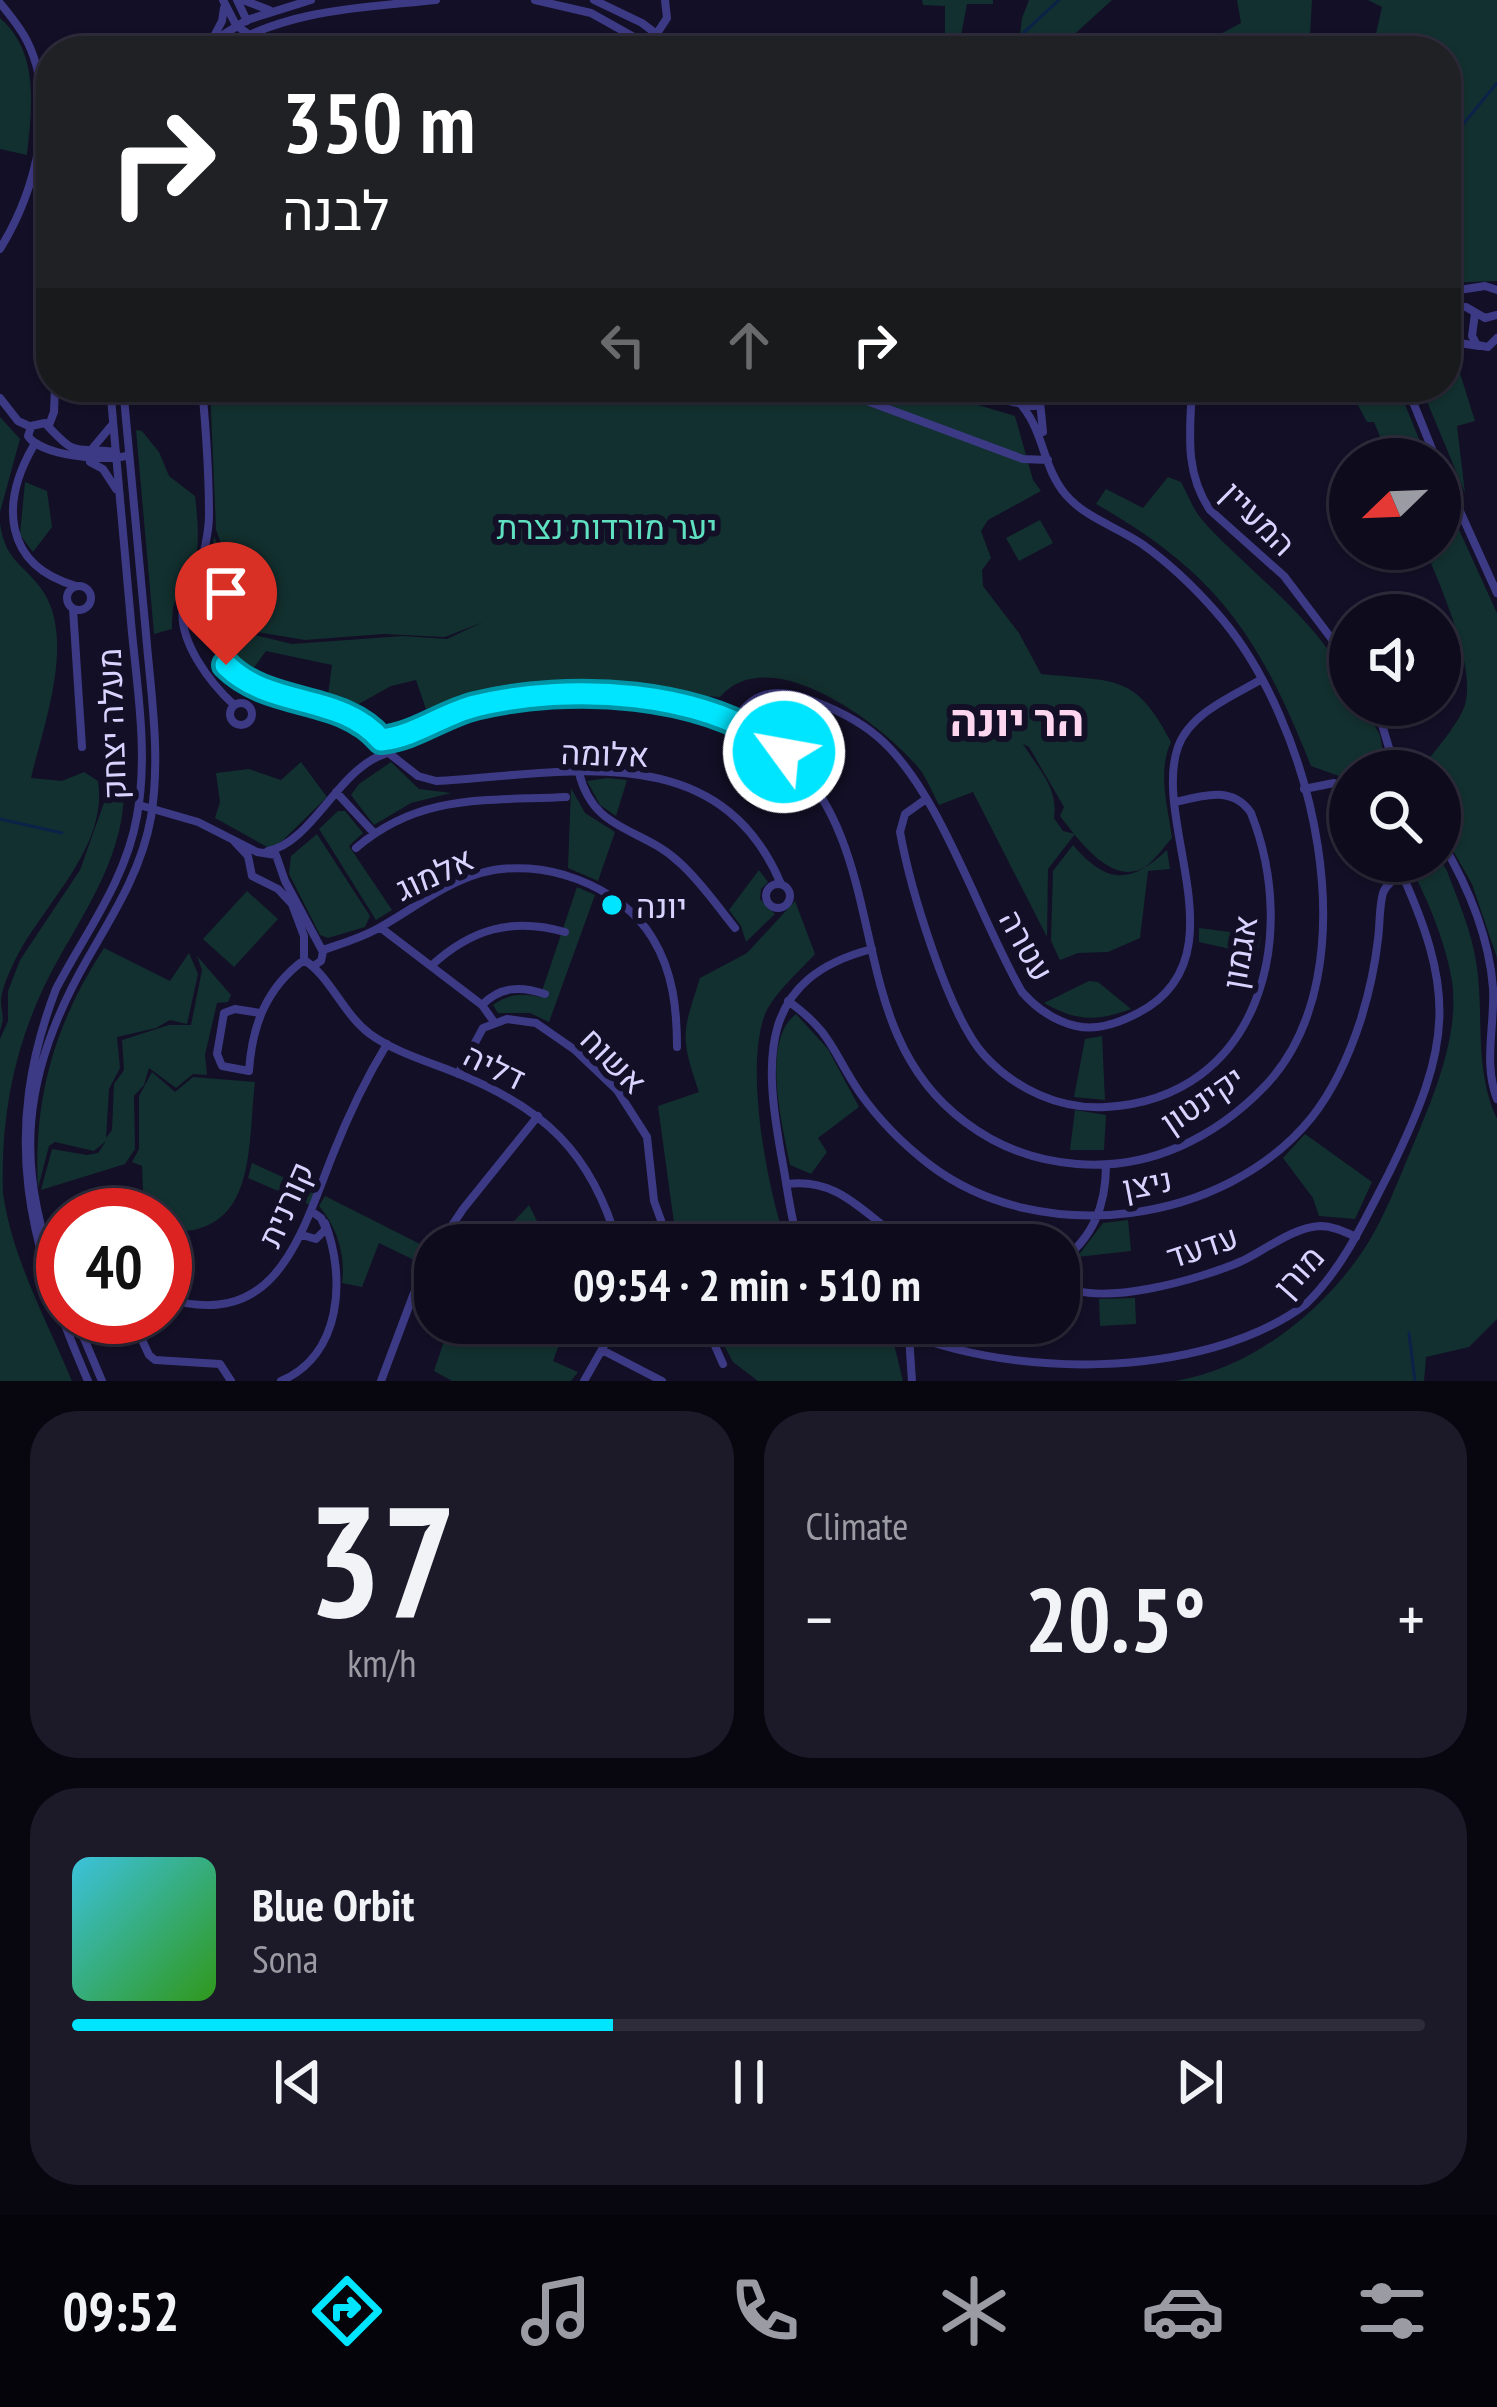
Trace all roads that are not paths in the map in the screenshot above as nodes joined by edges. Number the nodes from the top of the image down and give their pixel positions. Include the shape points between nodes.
1 (223, 0) edge
2 (240, 0) edge
3 (311, 0) edge
4 (436, 0) edge
5 (535, 0) edge
6 (594, 0) edge
7 (665, 0) edge
8 (0, 3) edge
9 (270, 10) junction
10 (247, 20) junction
11 (236, 26) junction
12 (248, 34) junction
13 (658, 34) junction
14 (215, 36) edge
15 (220, 36) edge
16 (245, 36) edge
17 (633, 36) edge
18 (661, 36) edge
19 (36, 80) edge
20 (36, 154) edge
21 (0, 249) edge
22 (1479, 288) junction
23 (1496, 289) edge
24 (1461, 290) edge
25 (1461, 309) edge
26 (1475, 311) junction
27 (1497, 315) edge
28 (1497, 326) edge
29 (1473, 330) junction
30 (1461, 337) edge
31 (1496, 341) edge
32 (1461, 343) edge
33 (1479, 346) junction
34 (0, 398) edge
35 (54, 402) edge
36 (111, 402) edge
37 (124, 402) edge
38 (203, 402) edge
39 (870, 402) edge
40 (1012, 402) edge
41 (1034, 402) edge
42 (1041, 402) edge
43 (1192, 402) edge
44 (1413, 402) edge
45 (1021, 404) junction
46 (113, 424) junction
47 (31, 427) junction
48 (51, 430) junction
49 (1428, 438) edge
50 (38, 446) junction
51 (85, 455) junction
52 (129, 455) junction
53 (116, 456) junction
54 (1048, 459) junction
55 (120, 498) junction
56 (1461, 514) edge
57 (53, 578) junction
58 (76, 586) junction
59 (1497, 593) edge
60 (66, 598) junction
61 (199, 599) junction
62 (73, 610) junction
63 (1329, 635) edge
64 (1262, 679) junction
65 (234, 705) dead end
66 (735, 721) junction
67 (82, 747) dead end
68 (385, 747) junction
69 (579, 773) junction
70 (1329, 784) edge
71 (1304, 789) junction
72 (335, 792) junction
73 (566, 797) dead end
74 (926, 800) junction
75 (1176, 802) junction
76 (139, 805) junction
77 (152, 808) junction
78 (374, 832) junction
79 (293, 838) junction
80 (235, 841) junction
81 (356, 848) dead end
82 (264, 851) junction
83 (249, 866) junction
84 (282, 866) junction
85 (1461, 877) edge
86 (1391, 882) edge
87 (1405, 882) edge
88 (265, 884) junction
89 (781, 884) dead end
90 (380, 927) junction
91 (736, 928) dead end
92 (565, 932) dead end
93 (305, 948) junction
94 (320, 948) junction
95 (872, 949) junction
96 (304, 960) junction
97 (315, 965) junction
98 (431, 966) junction
99 (545, 994) dead end
100 (788, 1001) junction
101 (482, 1005) junction
102 (260, 1013) junction
103 (494, 1022) junction
104 (387, 1044) junction
105 (677, 1047) dead end
106 (458, 1074) junction
107 (1497, 1099) edge
108 (538, 1117) junction
109 (1106, 1165) junction
110 (787, 1184) junction
111 (36, 1204) edge
112 (311, 1211) junction
113 (1099, 1215) junction
114 (325, 1223) junction
115 (453, 1224) edge
116 (610, 1224) edge
117 (662, 1224) edge
118 (795, 1224) edge
119 (882, 1224) edge
120 (302, 1235) junction
121 (1356, 1237) junction
122 (316, 1239) junction
123 (1080, 1245) edge
124 (336, 1252) junction
125 (414, 1293) edge
126 (1080, 1293) edge
127 (192, 1302) edge
128 (86, 1344) edge
129 (144, 1344) edge
130 (607, 1344) edge
131 (714, 1344) edge
132 (910, 1344) edge
133 (931, 1344) edge
134 (604, 1351) junction
135 (723, 1364) dead end
136 (88, 1381) edge
137 (102, 1381) edge
138 (231, 1381) edge
139 (281, 1381) edge
140 (381, 1381) edge
141 (584, 1381) edge
142 (662, 1381) edge
143 (912, 1381) edge

1 - 11 street
1 - 14 street
2 - 9 street
2 - 10 street
3 - 9 street
4 - 12 street via 314,13
5 - 17 street via 591,13
6 - 13 street
7 - 13 street
8 - 19 street via 33,56
9 - 10 street
10 - 11 street
10 - 12 street
11 - 12 street
11 - 15 street
12 - 16 street
13 - 18 street
20 - 21 street
22 - 23 street
22 - 24 street
22 - 26 street
25 - 26 street
26 - 27 street
26 - 29 street
27 - 28 street
29 - 30 street
29 - 33 street
31 - 33 street
32 - 33 street
34 - 47 street
35 - 48 street
36 - 46 street, מעלה יצחק
37 - 52 street, מעלה יצחק
38 - 61 street via 209,515
39 - 54 street via 1023,459
40 - 45 street
41 - 45 street
42 - 54 street, יקינטון
43 - 63 street, המעיין via 1190,468 1203,500 1284,576
44 - 49 street
45 - 54 street, יקינטון
46 - 51 street
46 - 53 street, מעלה יצחק
47 - 48 street via 41,422
47 - 50 street
48 - 50 street via 51,441
48 - 51 street
50 - 51 street
50 - 57 street via 21,471 12,517 23,553
51 - 53 street
51 - 55 street
52 - 53 street
52 - 77 street, מעלה יצחק via 154,725
53 - 55 street, מעלה יצחק
54 - 64 street, יקינטון via 1072,501 1194,588
55 - 76 street, מעלה יצחק via 142,740
56 - 59 street
57 - 58 street
57 - 60 street
58 - 60 street
58 - 62 street via 91,601
60 - 62 street
61 - 65 street via 183,607 183,621 205,673
61 - 68 street, אלומה via 219,653 242,680 352,716
62 - 67 street
64 - 71 street, יקינטון
64 - 75 street, עטרה via 1189,727 1174,761
66 - 68 street, יקינטון via 650,698 532,698 456,711
66 - 74 street, עטרה via 763,693 830,707 877,736
66 - 95 street, יקינטון via 784,752 828,807 850,854
68 - 69 street, אלומה via 436,781
68 - 72 street
69 - 89 street, אלומה via 640,772 713,800 755,837
69 - 91 street via 600,815 681,863
70 - 71 street
71 - 109 street, יקינטון via 1324,935 1315,995 1298,1037 1274,1077 1224,1122 1159,1156
72 - 78 street
72 - 79 street
73 - 78 street via 444,803
74 - 75 street, עטרה via 1022,992 1045,1013 1093,1028 1143,1011 1179,970 1191,914
74 - 75 street, אגמון via 905,814 900,832 959,1018 984,1055 1017,1082 1092,1108 1137,1104 1195,1078 1242,1029 1264,982 1271,904 1251,813 1226,794
76 - 77 street
76 - 136 street, מעלה יצחק via 117,880 33,1040 17,1121 25,1222
77 - 80 street
77 - 111 street, מעלה יצחק via 129,885 60,1009 38,1070 30,1122
78 - 81 street
79 - 82 street
79 - 84 street
80 - 82 street
80 - 83 street
82 - 83 street
82 - 84 street
83 - 88 street
84 - 88 street
84 - 94 street
85 - 107 street via 1493,986 1490,1076
86 - 113 street, ניצן via 1352,1044 1311,1118 1220,1187 1161,1208
87 - 121 street, מורן via 1435,957 1441,1018 1426,1085
88 - 93 street via 292,904
90 - 94 street, אלמוג
90 - 98 street
90 - 105 street, אלמוג via 445,886 487,871 568,876 606,893 654,940 671,980
92 - 98 street via 517,924 481,931
93 - 94 street, אלמוג
93 - 96 street
94 - 97 street
95 - 100 street via 832,962
95 - 109 street, יקינטון via 898,1042 952,1113 1036,1158
96 - 97 street
96 - 102 street
97 - 104 street, דליה via 340,1005
98 - 101 street
99 - 101 street via 510,988
100 - 110 street via 770,1056
100 - 113 street, ניצן via 829,1036 887,1127 952,1181 1023,1208
101 - 103 street
102 - 102 street via 224,1013 222,1066 249,1071
103 - 106 street via 475,1037
103 - 117 street, אשוח via 536,1023 616,1090 647,1137
104 - 106 street, דליה
104 - 112 street, קורנית via 352,1105
106 - 108 street, דליה
108 - 115 street
108 - 116 street, דליה via 591,1174
109 - 113 street
110 - 118 street
110 - 119 street via 832,1188
112 - 114 street
112 - 120 street, קורנית
113 - 123 street
114 - 122 street
114 - 124 street
120 - 122 street
120 - 127 street, קורנית via 281,1271 256,1292
121 - 126 street, עדעד via 1310,1228 1234,1264 1131,1290
121 - 133 street, מורן via 1288,1319 1184,1366 1043,1371
122 - 124 street
124 - 139 street via 324,1347
125 - 140 street
128 - 137 street
129 - 138 street via 155,1360 220,1364
130 - 134 street
131 - 135 street
132 - 143 street
134 - 141 street
134 - 142 street

